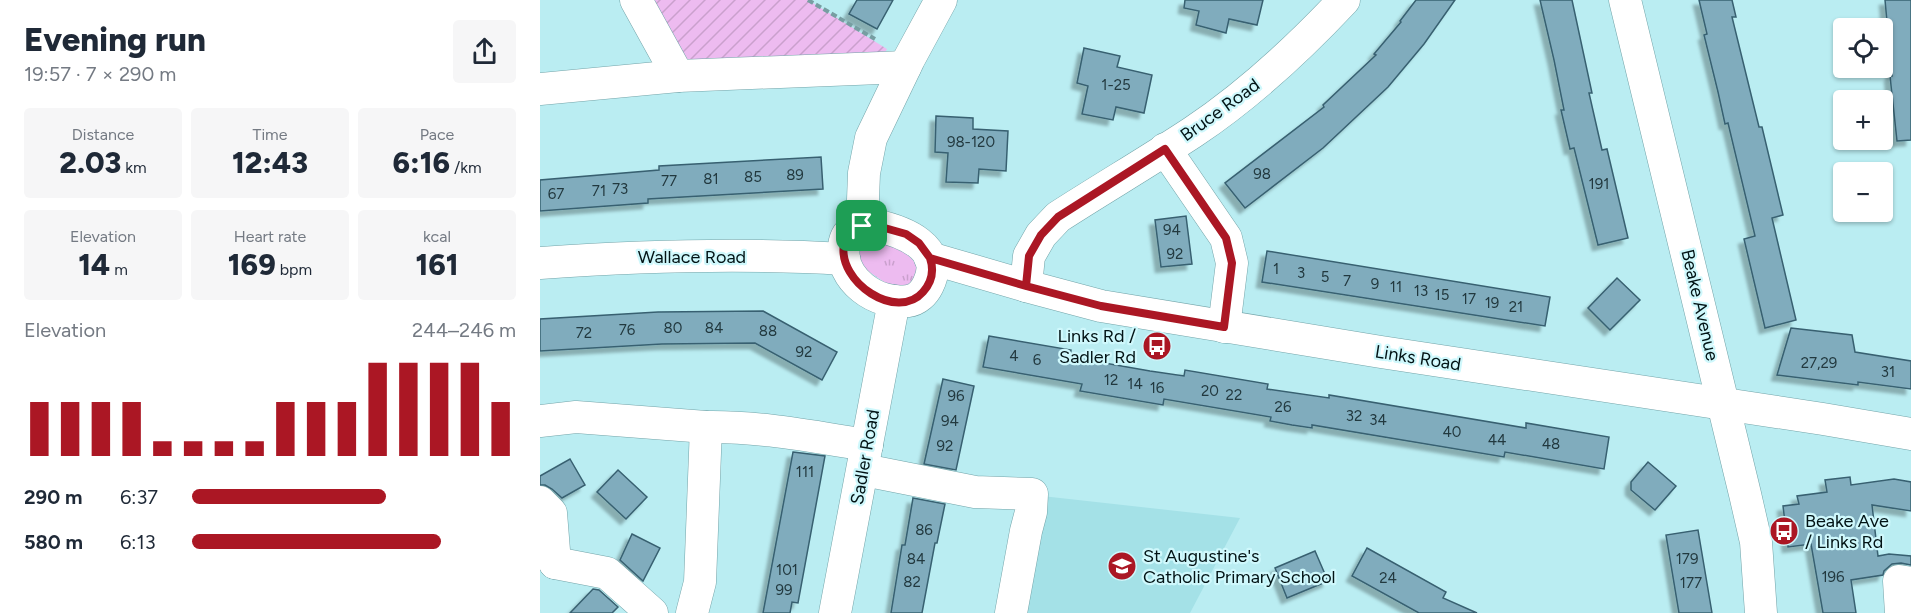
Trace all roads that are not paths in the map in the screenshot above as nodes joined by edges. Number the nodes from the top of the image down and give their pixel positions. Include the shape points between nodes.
1 (636, 0) edge
2 (941, 0) edge
3 (1344, 0) edge
4 (1625, 0) edge
5 (907, 63) junction
6 (678, 76) junction
7 (540, 89) edge
8 (1165, 149) junction
9 (862, 226) junction
10 (930, 258) junction
11 (844, 260) junction
12 (540, 263) edge
13 (1026, 286) junction
14 (894, 301) junction
15 (1224, 327) junction
16 (1723, 405) junction
17 (540, 421) edge
18 (706, 427) junction
19 (1911, 434) edge
20 (865, 458) junction
21 (540, 502) edge
22 (547, 571) edge
23 (1911, 583) edge
24 (652, 613) edge
25 (692, 613) edge
26 (835, 613) edge
27 (1011, 613) edge
28 (1761, 613) edge
29 (1901, 613) edge

1 - 6 street
2 - 5 street
3 - 8 street, Bruce Road via 1250,90
4 - 16 street, Beake Avenue
5 - 6 street
5 - 9 street via 871,138 864,173
6 - 7 street
8 - 13 street, Bruce Road via 1058,217 1029,256
8 - 15 street via 1226,238 1232,263
9 - 10 street via 874,225 906,234
9 - 11 street via 849,232 845,239
10 - 13 street, Links Road
10 - 14 street via 932,272 927,288 913,300
11 - 12 street, Wallace Road via 627,257
11 - 14 street via 853,279 879,297
13 - 15 street, Links Road via 1101,306
14 - 20 street, Sadler Road
15 - 16 street, Links Road
16 - 19 street, Links Road
16 - 28 street, Beake Avenue via 1756,542
17 - 18 street via 576,417
18 - 20 street via 768,430
18 - 25 street via 700,582
20 - 26 street, Sadler Road
20 - 27 street via 975,492 1032,494
21 - 22 street via 551,513
22 - 24 street via 607,573
23 - 29 street via 1899,581

